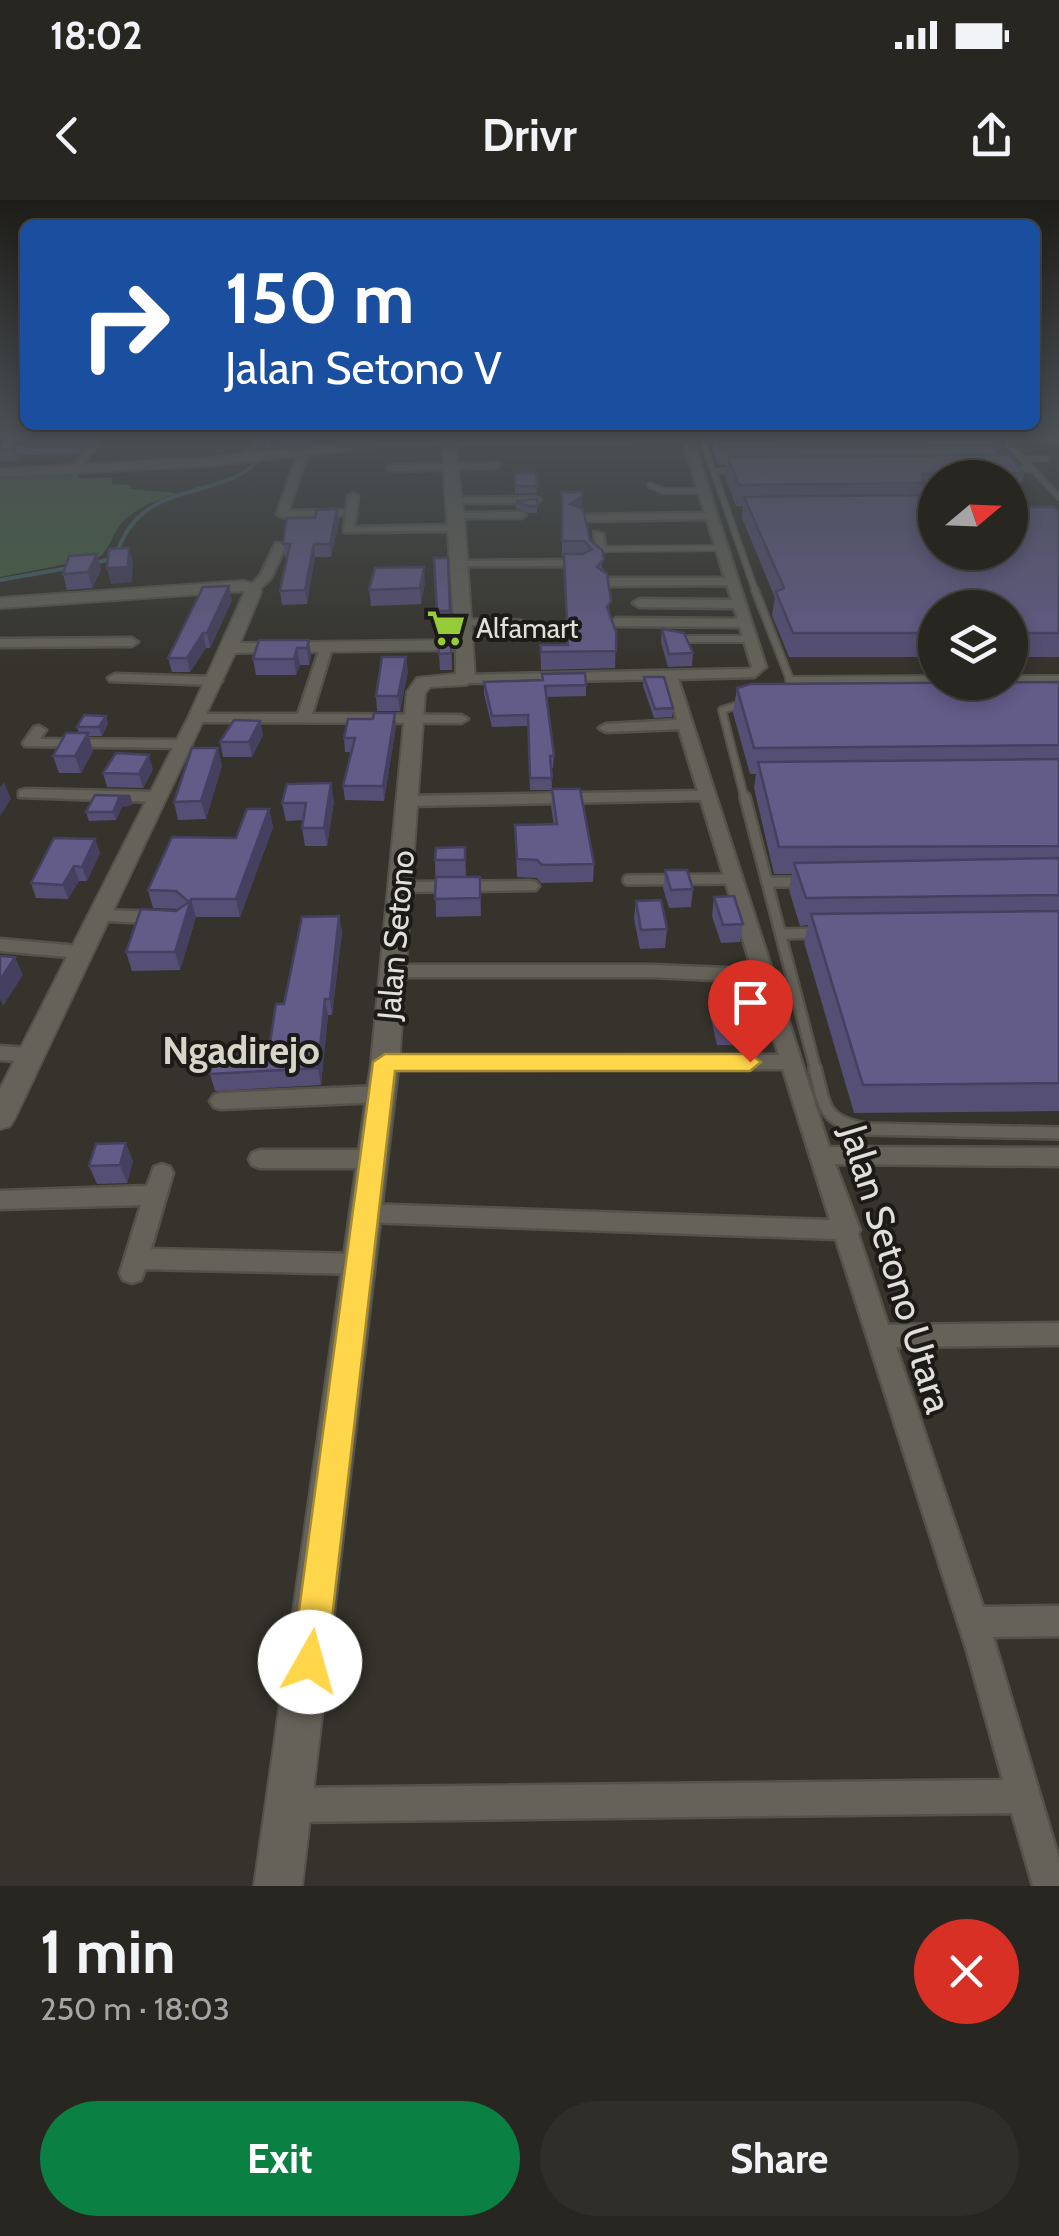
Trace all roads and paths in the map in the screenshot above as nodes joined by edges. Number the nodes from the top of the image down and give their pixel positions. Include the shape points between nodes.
1 (283, 512) edge
2 (457, 512) edge
3 (474, 512) edge
4 (711, 512) edge
5 (728, 512) joint
6 (747, 512) edge
7 (350, 513) joint
8 (457, 515) junction
9 (522, 515) dead end
10 (712, 516) junction
11 (578, 518) edge
12 (598, 534) dead end
13 (280, 545) edge
14 (721, 548) junction
15 (600, 553) junction
16 (460, 564) junction
17 (731, 581) junction
18 (606, 582) edge
19 (252, 588) junction
20 (0, 603) edge
21 (640, 603) dead end
22 (738, 604) junction
23 (463, 622) junction
24 (616, 622) edge
25 (520, 623) dead end
26 (745, 623) junction
27 (681, 639) edge
28 (751, 639) junction
29 (132, 642) dead end
30 (0, 643) edge
31 (230, 648) junction
32 (326, 648) junction
33 (465, 662) junction
34 (670, 675) junction
35 (115, 678) dead end
36 (1059, 678) edge
37 (918, 679) edge
38 (1028, 679) edge
39 (789, 680) junction
40 (215, 681) junction
41 (764, 702) edge
42 (782, 702) edge
43 (198, 718) junction
44 (414, 718) junction
45 (460, 718) dead end
46 (303, 719) junction
47 (685, 724) junction
48 (606, 728) dead end
49 (38, 730) dead end
50 (185, 744) junction
51 (742, 780) junction
52 (761, 780) edge
53 (25, 794) dead end
54 (707, 795) junction
55 (158, 797) junction
56 (408, 801) junction
57 (734, 879) junction
58 (628, 880) dead end
59 (768, 882) junction
60 (807, 882) edge
61 (530, 886) dead end
62 (400, 887) junction
63 (97, 916) junction
64 (181, 919) edge
65 (821, 933) edge
66 (781, 934) junction
67 (0, 945) edge
68 (79, 952) junction
69 (393, 971) junction
70 (764, 976) junction
71 (0, 1052) edge
72 (29, 1055) junction
73 (789, 1062) junction
74 (382, 1078) junction
75 (222, 1100) dead end
76 (0, 1118) edge
77 (1059, 1133) edge
78 (822, 1154) junction
79 (1059, 1157) edge
80 (260, 1159) dead end
81 (371, 1159) junction
82 (0, 1200) edge
83 (364, 1213) junction
84 (848, 1230) junction
85 (358, 1264) junction
86 (1059, 1334) edge
87 (880, 1336) junction
88 (973, 1622) junction
89 (1059, 1622) edge
90 (1022, 1796) junction
91 (290, 1805) junction
92 (278, 1886) edge
93 (1050, 1886) edge

1 - 7 street
2 - 8 street
3 - 8 street
4 - 10 street
5 - 6 lane
5 - 39 lane
7 - 8 street via 351,530
8 - 9 street
8 - 16 street
10 - 11 street
10 - 14 street
12 - 15 street
13 - 19 street via 265,578
14 - 15 lane
14 - 17 street
15 - 16 street
16 - 23 street
17 - 18 street
17 - 22 street
19 - 20 street
19 - 31 street
21 - 22 street
22 - 26 street
23 - 25 lane
23 - 33 street
24 - 26 street
26 - 28 street
27 - 28 lane
28 - 34 street via 759,668 754,673
29 - 30 street
31 - 32 street
31 - 40 street
32 - 33 street
32 - 46 street
33 - 34 street
33 - 44 street, Jalan Setono via 424,682 416,692
34 - 47 street, Jalan Setono Utara
35 - 40 street
36 - 38 lane
37 - 39 lane
39 - 42 lane via 799,702
40 - 43 street
41 - 51 lane via 722,710
43 - 46 street
43 - 50 street
44 - 45 street
44 - 46 street
44 - 56 street, Jalan Setono
47 - 48 street
47 - 54 street, Jalan Setono Utara
49 - 50 street via 30,744
50 - 55 street
51 - 52 lane
51 - 59 lane
53 - 55 street
54 - 56 street
54 - 57 street, Jalan Setono Utara
55 - 63 street
56 - 62 street, Jalan Setono
57 - 58 lane
57 - 70 street, Jalan Setono Utara
59 - 60 lane
59 - 66 lane
61 - 62 street
62 - 69 street, Jalan Setono
63 - 64 street
63 - 68 street
65 - 66 lane
66 - 77 lane via 821,1092 840,1124
67 - 68 street
68 - 72 street
69 - 70 street
69 - 74 street, Jalan Setono
70 - 73 street, Jalan Setono Utara
71 - 72 street
72 - 76 street
73 - 74 street
73 - 78 street, Jalan Setono Utara
74 - 75 street
74 - 81 street, Jalan Setono
78 - 79 street
78 - 84 street, Jalan Setono Utara
80 - 81 street
81 - 83 street, Jalan Setono
82 - 85 street via 158,1184 134,1266
83 - 84 street
83 - 85 street, Jalan Setono
84 - 87 street, Jalan Setono Utara
85 - 91 street, Jalan Setono
86 - 87 street
87 - 88 street, Jalan Setono Utara
88 - 89 street
88 - 90 street, Jalan Setono Utara
90 - 91 street
90 - 93 street, Jalan Setono Utara
91 - 92 street, Jalan Setono

